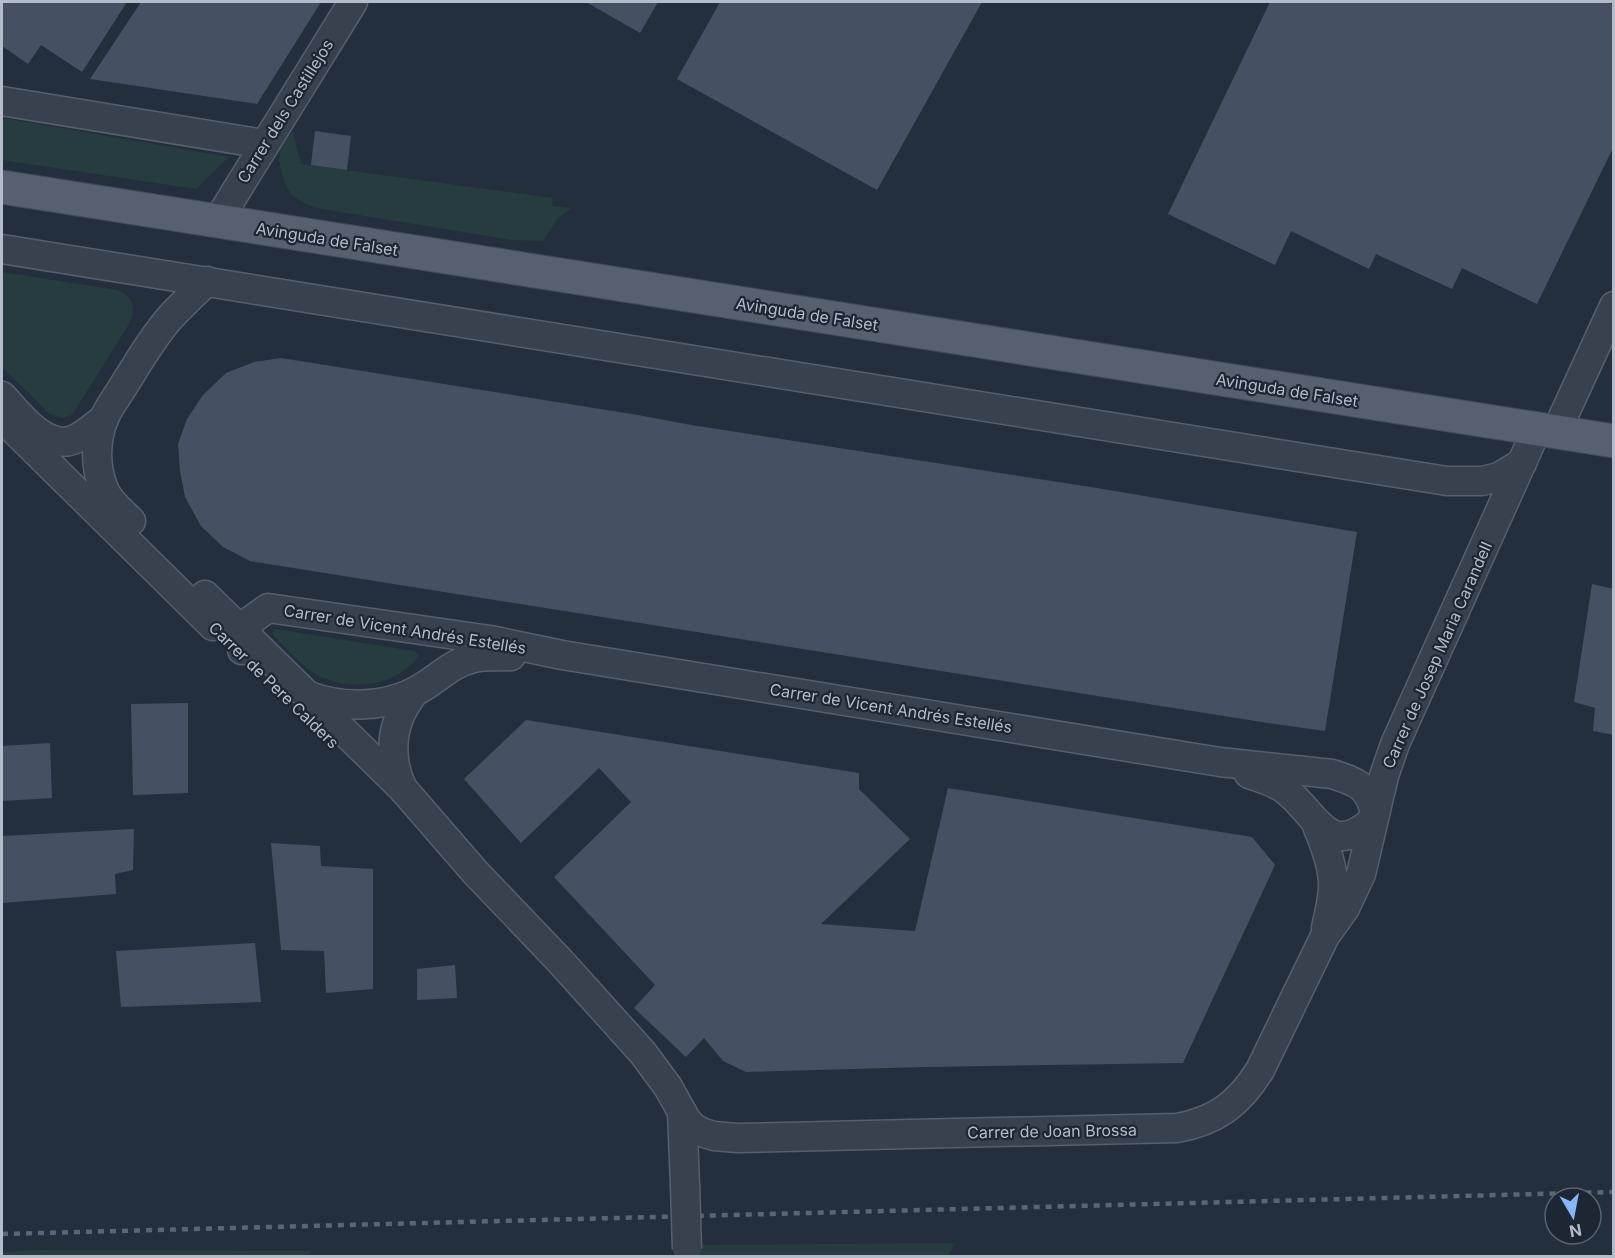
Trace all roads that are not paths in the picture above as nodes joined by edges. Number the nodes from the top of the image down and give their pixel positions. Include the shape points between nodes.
1 (353, 2) edge
2 (2, 101) edge
3 (264, 144) junction
4 (2, 186) edge
5 (217, 222) junction
6 (2, 249) edge
7 (207, 281) junction
8 (1614, 306) edge
9 (2, 396) edge
10 (2, 418) edge
11 (104, 419) junction
12 (1547, 431) junction
13 (1614, 441) edge
14 (1522, 463) junction
15 (205, 595) junction
16 (268, 608) junction
17 (246, 651) junction
18 (562, 655) junction
19 (414, 692) junction
20 (309, 696) junction
21 (1220, 762) junction
22 (403, 789) junction
23 (1374, 817) junction
24 (1314, 821) junction
25 (475, 872) junction
26 (1325, 936) junction
27 (682, 1113) junction
28 (688, 1253) edge

1 - 3 street, Carrer dels Castillejos
2 - 3 street
3 - 5 street, Carrer dels Castillejos
4 - 5 main road, Avinguda de Falset
5 - 12 main road, Avinguda de Falset
6 - 7 street
7 - 11 street, Carrer de Pere Calders via 168,319
7 - 14 street via 1447,481 1499,477
8 - 12 street, Carrer de Josep Maria Carandell
9 - 11 street via 40,435 50,440 71,440
10 - 17 street, Carrer de Pere Calders
11 - 15 street, Carrer de Pere Calders via 97,465 104,490
12 - 13 main road, Avinguda de Falset
12 - 14 street, Carrer de Josep Maria Carandell
14 - 23 street, Carrer de Josep Maria Carandell via 1395,744
15 - 16 street, Carrer de Pere Calders via 218,601
15 - 17 street, Carrer de Pere Calders
16 - 17 street, Carrer de Vicent Andrés Estellés via 250,621
16 - 18 street, Carrer de Vicent Andrés Estellés via 490,640
17 - 20 street, Carrer de Pere Calders
17 - 25 street, Carrer de Pere Calders via 425,830
18 - 19 street, Carrer de Vicent Andrés Estellés via 474,658 450,668
18 - 21 street, Carrer de Vicent Andrés Estellés
19 - 20 street, Carrer de Vicent Andrés Estellés via 391,701 346,705
19 - 22 street, Carrer de Pere Calders via 399,717 393,745 396,773
20 - 22 street, Carrer de Pere Calders
21 - 23 street, Carrer de Vicent Andrés Estellés via 1349,779 1368,793
21 - 24 street, Carrer de Vicent Andrés Estellés via 1286,790
22 - 25 street, Carrer de Pere Calders
23 - 24 street, Carrer de Vicent Andrés Estellés via 1366,827 1348,835 1332,835
23 - 26 street, Carrer de Josep Maria Carandell via 1353,894
24 - 26 street via 1332,875
25 - 27 street, Carrer de Pere Calders via 643,1053
26 - 27 street, Carrer de Joan Brossa via 1250,1086 1231,1106 1189,1126 737,1138 704,1133 694,1128
27 - 28 street, bridge

